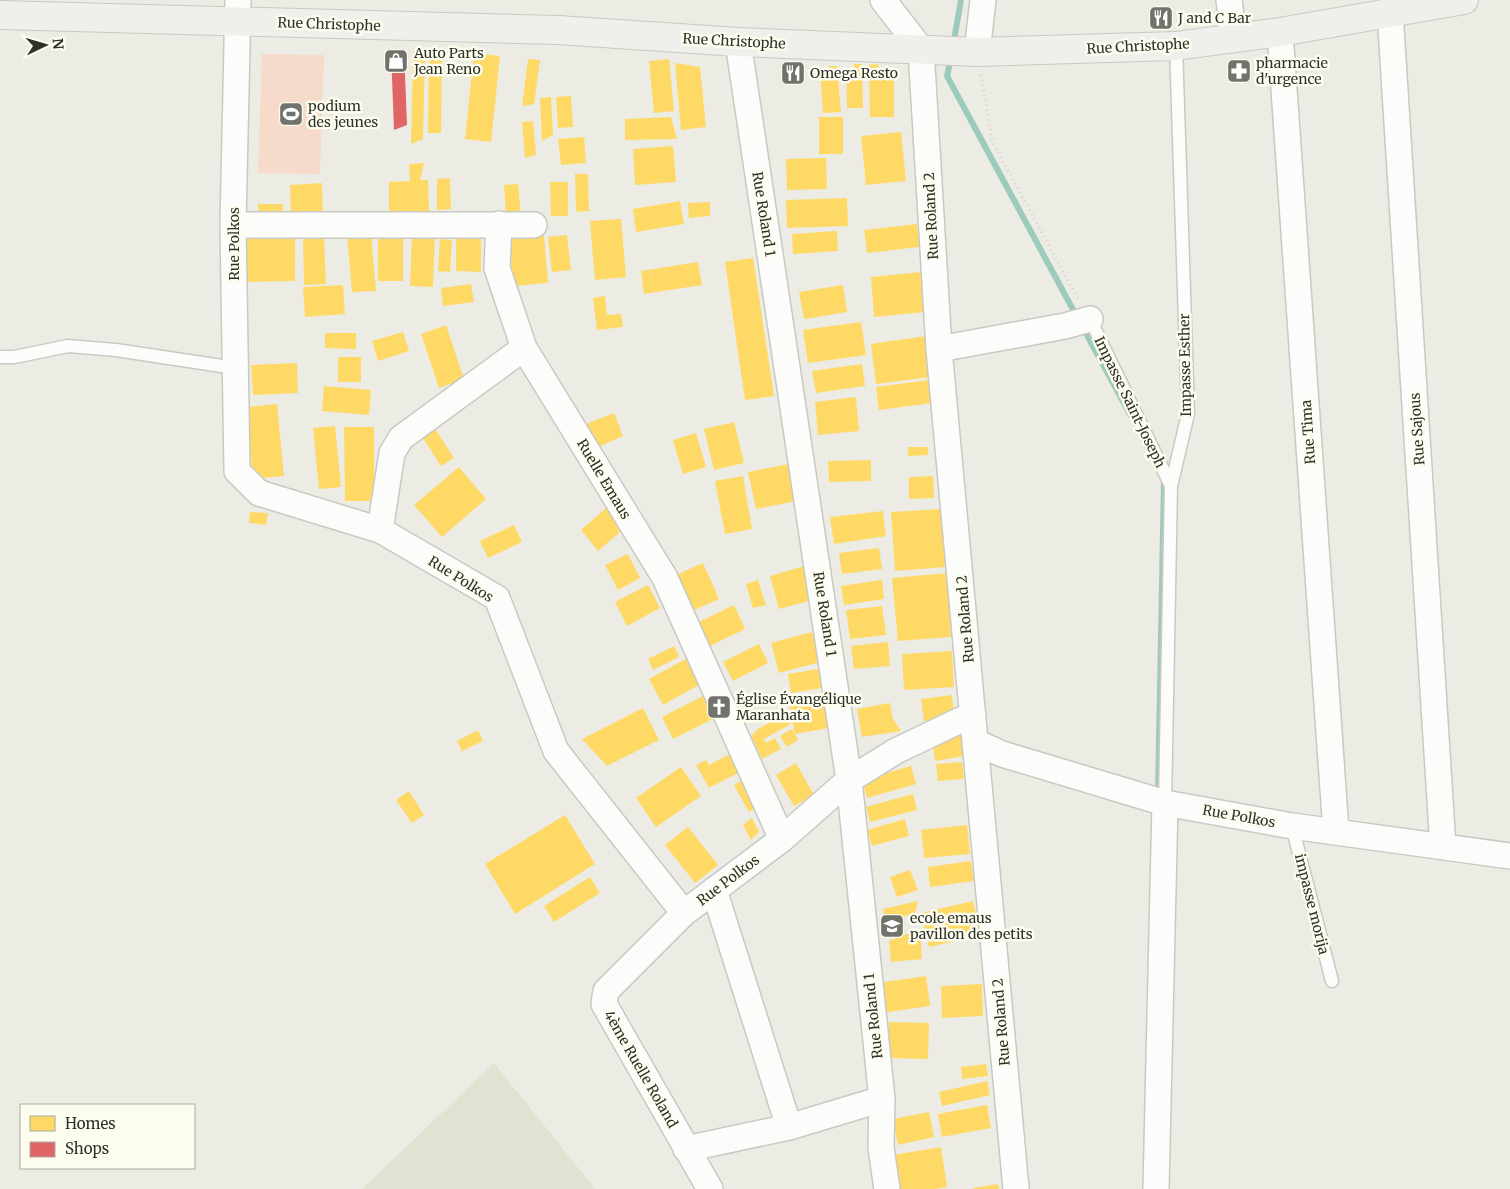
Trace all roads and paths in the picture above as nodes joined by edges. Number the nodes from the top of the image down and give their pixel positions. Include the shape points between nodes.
1 (883, 0) edge
2 (983, 0) edge
3 (1229, 0) edge
4 (1464, 0) edge
5 (237, 11) edge
6 (1390, 12) junction
7 (0, 15) edge
8 (1280, 32) junction
9 (1234, 39) junction
10 (738, 42) junction
11 (1176, 46) junction
12 (921, 49) junction
13 (976, 52) junction
14 (499, 224) junction
15 (233, 225) junction
16 (534, 225) dead end
17 (1090, 319) junction
18 (524, 348) junction
19 (939, 349) junction
20 (0, 357) edge
21 (235, 368) junction
22 (1171, 486) junction
23 (380, 530) junction
24 (974, 714) junction
25 (976, 742) junction
26 (850, 780) junction
27 (1159, 801) junction
28 (1292, 826) junction
29 (1336, 832) junction
30 (782, 839) junction
31 (1443, 847) junction
32 (1510, 856) edge
33 (714, 890) junction
34 (684, 913) junction
35 (1332, 981) dead end
36 (882, 1100) junction
37 (789, 1127) junction
38 (686, 1149) junction
39 (710, 1189) edge
40 (887, 1189) edge
41 (1016, 1189) edge
42 (1156, 1189) edge

1 - 12 street
2 - 13 street
3 - 9 street
4 - 6 street, Rue Christophe
5 - 7 street, Rue Christophe
5 - 10 street, Rue Christophe
5 - 15 street, Rue Polkos
6 - 8 street, Rue Christophe
6 - 31 street, Rue Sajous
8 - 9 street, Rue Christophe
8 - 29 street, Rue Tima
9 - 11 street, Rue Christophe
10 - 12 street, Rue Christophe
10 - 26 street, Rue Roland 1
11 - 13 street, Rue Christophe
11 - 22 lane, Impasse Esther via 1188,414
12 - 13 street, Rue Christophe
12 - 19 street, Rue Roland 2
13 - 17 path via 992,141
14 - 15 street
14 - 16 street
14 - 18 street, Ruelle Emaus via 497,268
15 - 21 street, Rue Polkos
17 - 19 street
17 - 22 lane, Impasse Saint-Joseph
18 - 23 street via 401,438 392,453
18 - 30 street, Ruelle Emaus via 665,578
19 - 24 street, Rue Roland 2
20 - 21 lane via 68,346
21 - 23 street, Rue Polkos via 237,471 259,493
22 - 27 lane, Impasse Esther
23 - 34 street, Rue Polkos via 497,598 556,751
24 - 25 street, Rue Roland 2
24 - 26 street, Rue Polkos via 896,751
25 - 27 street, Rue Polkos via 1002,754
25 - 41 street, Rue Roland 2
26 - 30 street, Rue Polkos
26 - 36 street, Rue Roland 1
27 - 28 street, Rue Polkos
27 - 42 street
28 - 29 street, Rue Polkos
28 - 35 lane, impasse morija
29 - 31 street, Rue Polkos
30 - 33 street, Rue Polkos
31 - 32 street, Rue Polkos
33 - 34 street, Rue Polkos
33 - 37 street
34 - 38 street, 4ème Ruelle Roland via 606,991 604,1004
36 - 37 street
36 - 40 street, Rue Roland 1 via 881,1148
37 - 38 street
38 - 39 street, 4ème Ruelle Roland

